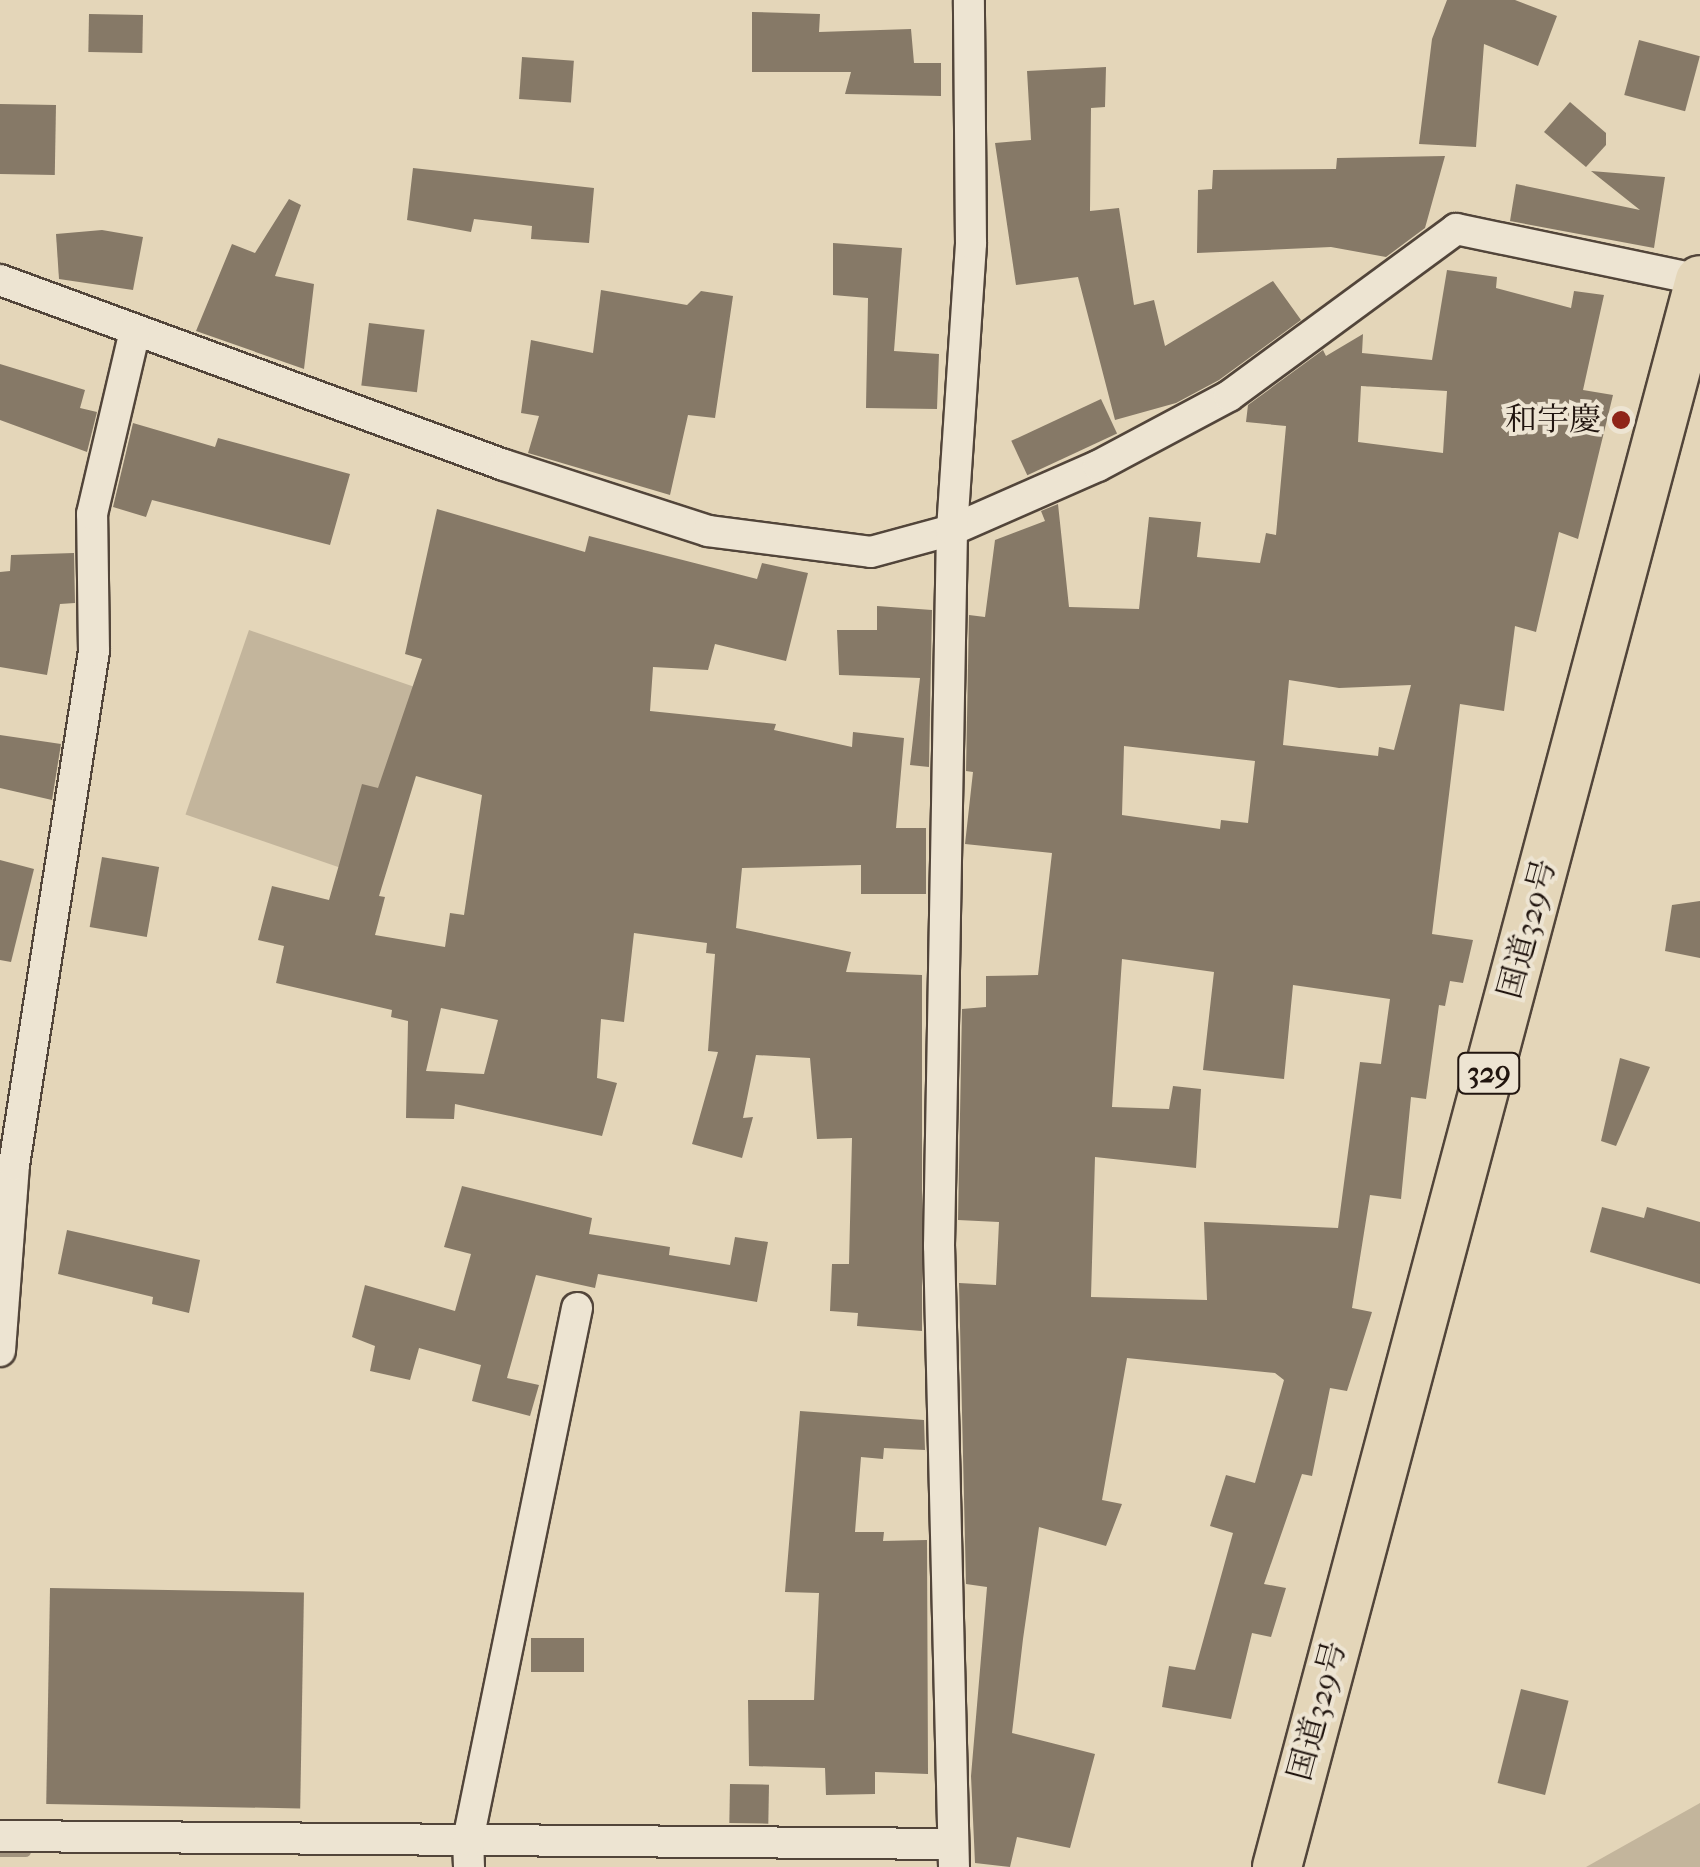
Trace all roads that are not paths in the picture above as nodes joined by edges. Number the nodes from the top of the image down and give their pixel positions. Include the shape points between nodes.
1 (969, 0) edge
2 (0, 280) edge
3 (1700, 280) edge
4 (134, 330) junction
5 (952, 530) junction
6 (577, 1308) dead end
7 (0, 1350) edge
8 (0, 1836) edge
9 (468, 1850) edge
10 (953, 1852) edge
11 (1277, 1867) edge

1 - 5 street via 971,243
2 - 4 street
3 - 5 street via 1456,229 1229,396 1098,466
3 - 11 highway, 国道329号 / 329
4 - 5 street via 708,532 872,552
4 - 7 street via 92,514 94,651 20,1126
5 - 10 street via 939,1246
6 - 9 street
8 - 9 street
9 - 10 street

